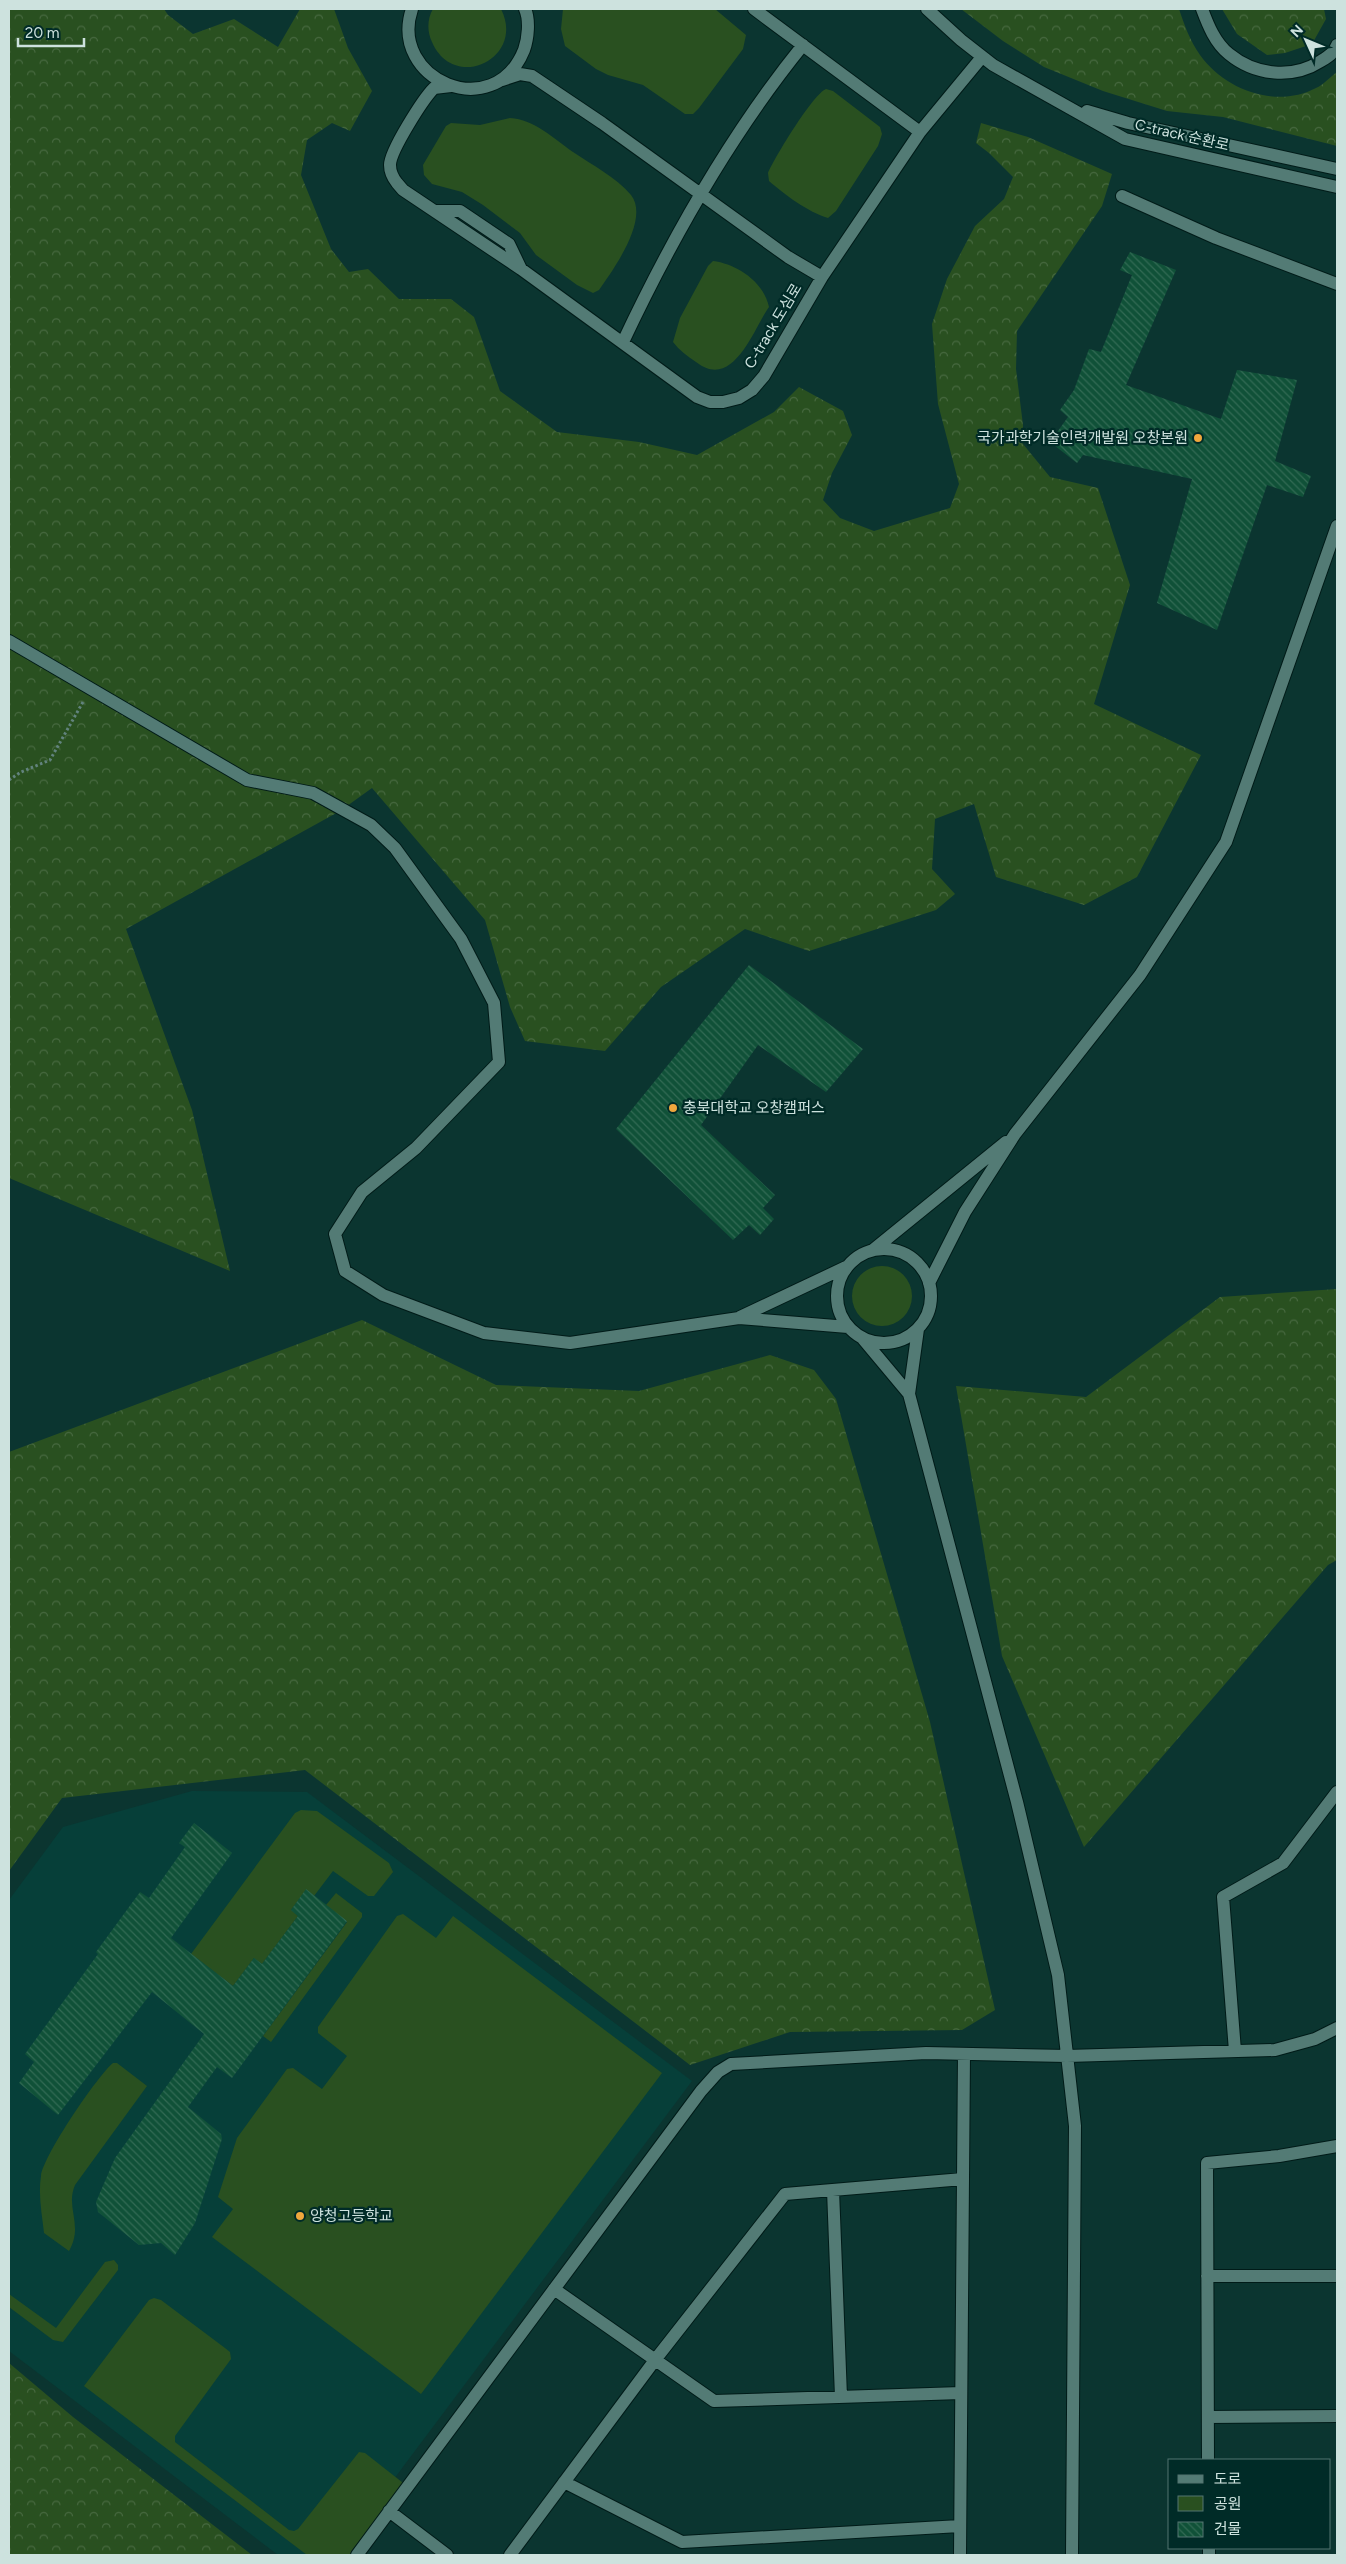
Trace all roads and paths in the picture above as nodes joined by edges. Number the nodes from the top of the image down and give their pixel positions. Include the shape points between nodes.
1 (412, 9) edge
2 (525, 9) edge
3 (754, 9) edge
4 (927, 9) edge
5 (1202, 9) edge
6 (803, 45) junction
7 (1337, 45) edge
8 (526, 46) junction
9 (982, 57) junction
10 (424, 68) junction
11 (502, 80) junction
12 (538, 80) junction
13 (451, 86) junction
14 (1031, 86) junction
15 (422, 102) junction
16 (920, 132) junction
17 (1337, 169) edge
18 (1337, 187) edge
19 (702, 195) junction
20 (1122, 196) dead end
21 (822, 277) junction
22 (1337, 284) edge
23 (624, 342) junction
24 (1337, 526) edge
25 (9, 641) edge
26 (90, 688) junction
27 (9, 780) edge
28 (1015, 1134) junction
29 (873, 1250) junction
30 (846, 1267) junction
31 (930, 1283) junction
32 (739, 1318) junction
33 (848, 1327) junction
34 (918, 1329) junction
35 (863, 1339) junction
36 (909, 1394) junction
37 (1337, 1792) edge
38 (1337, 2028) edge
39 (1235, 2051) junction
40 (964, 2054) junction
41 (1067, 2056) junction
42 (1337, 2146) edge
43 (963, 2179) junction
44 (833, 2190) junction
45 (1207, 2276) junction
46 (1337, 2276) edge
47 (554, 2289) junction
48 (655, 2360) junction
49 (961, 2394) junction
50 (841, 2397) junction
51 (1337, 2416) edge
52 (1208, 2417) junction
53 (1208, 2459) edge
54 (564, 2482) junction
55 (389, 2511) junction
56 (960, 2526) junction
57 (356, 2555) edge
58 (447, 2555) edge
59 (510, 2555) edge
60 (960, 2555) edge
61 (1072, 2555) edge

1 - 10 street via 408,24 410,38 415,55
2 - 8 street via 528,25
3 - 6 street
4 - 9 street, C-track 순환로
5 - 7 street via 1210,31 1228,54 1273,74 1307,70 1334,52
6 - 16 street
6 - 19 street via 738,135
8 - 11 street via 518,64
8 - 12 street via 528,67
9 - 14 street, C-track 순환로
9 - 16 street, C-track 도심로
10 - 13 street via 435,79
10 - 15 street via 428,80
11 - 12 street via 520,74
11 - 13 street via 480,89
12 - 19 street, C-track 도심로
13 - 15 street via 434,88
14 - 17 street, C-track 순환로 via 1068,104 1115,120
14 - 18 street, C-track 순환로 via 1125,139
15 - 23 street, C-track 도심로 via 393,154 390,166 393,177 403,190
16 - 21 street, C-track 도심로
19 - 21 street, C-track 도심로 via 788,257
19 - 23 street via 674,241
20 - 22 street via 1216,238
21 - 23 street, C-track 도심로 via 764,376 752,390 738,398 710,402 697,397
24 - 28 street via 1226,842 1140,975
25 - 26 street
26 - 27 path via 50,760
26 - 32 street via 247,780 313,794 371,825 395,848 461,939 494,1003 499,1062 416,1148 362,1192 335,1234 345,1271 383,1295 484,1333 570,1343
28 - 29 street
28 - 31 street via 964,1212
29 - 30 street via 858,1256
29 - 31 street via 889,1248 904,1253 917,1261
30 - 32 street
30 - 33 street via 838,1281 836,1298 839,1313
31 - 34 street via 931,1302 927,1317
32 - 33 street
33 - 35 street
34 - 35 street via 892,1344
34 - 36 street
35 - 36 street
36 - 41 street via 1017,1802 1058,1975
37 - 39 street via 1283,1862 1222,1897
38 - 39 street via 1315,2039 1275,2050
39 - 41 street
40 - 41 street
40 - 43 street
40 - 47 street via 830,2057 731,2064 718,2072 701,2091
41 - 61 street via 1075,2126
42 - 45 street via 1206,2163
43 - 44 street
43 - 49 street
44 - 48 street via 784,2194
44 - 50 street
45 - 46 street
45 - 52 street
47 - 48 street
47 - 55 street
48 - 50 street via 714,2401
48 - 54 street
49 - 50 street
49 - 56 street
51 - 52 street
52 - 53 street
54 - 56 street via 682,2542
54 - 59 street
55 - 57 street
55 - 58 street
56 - 60 street

